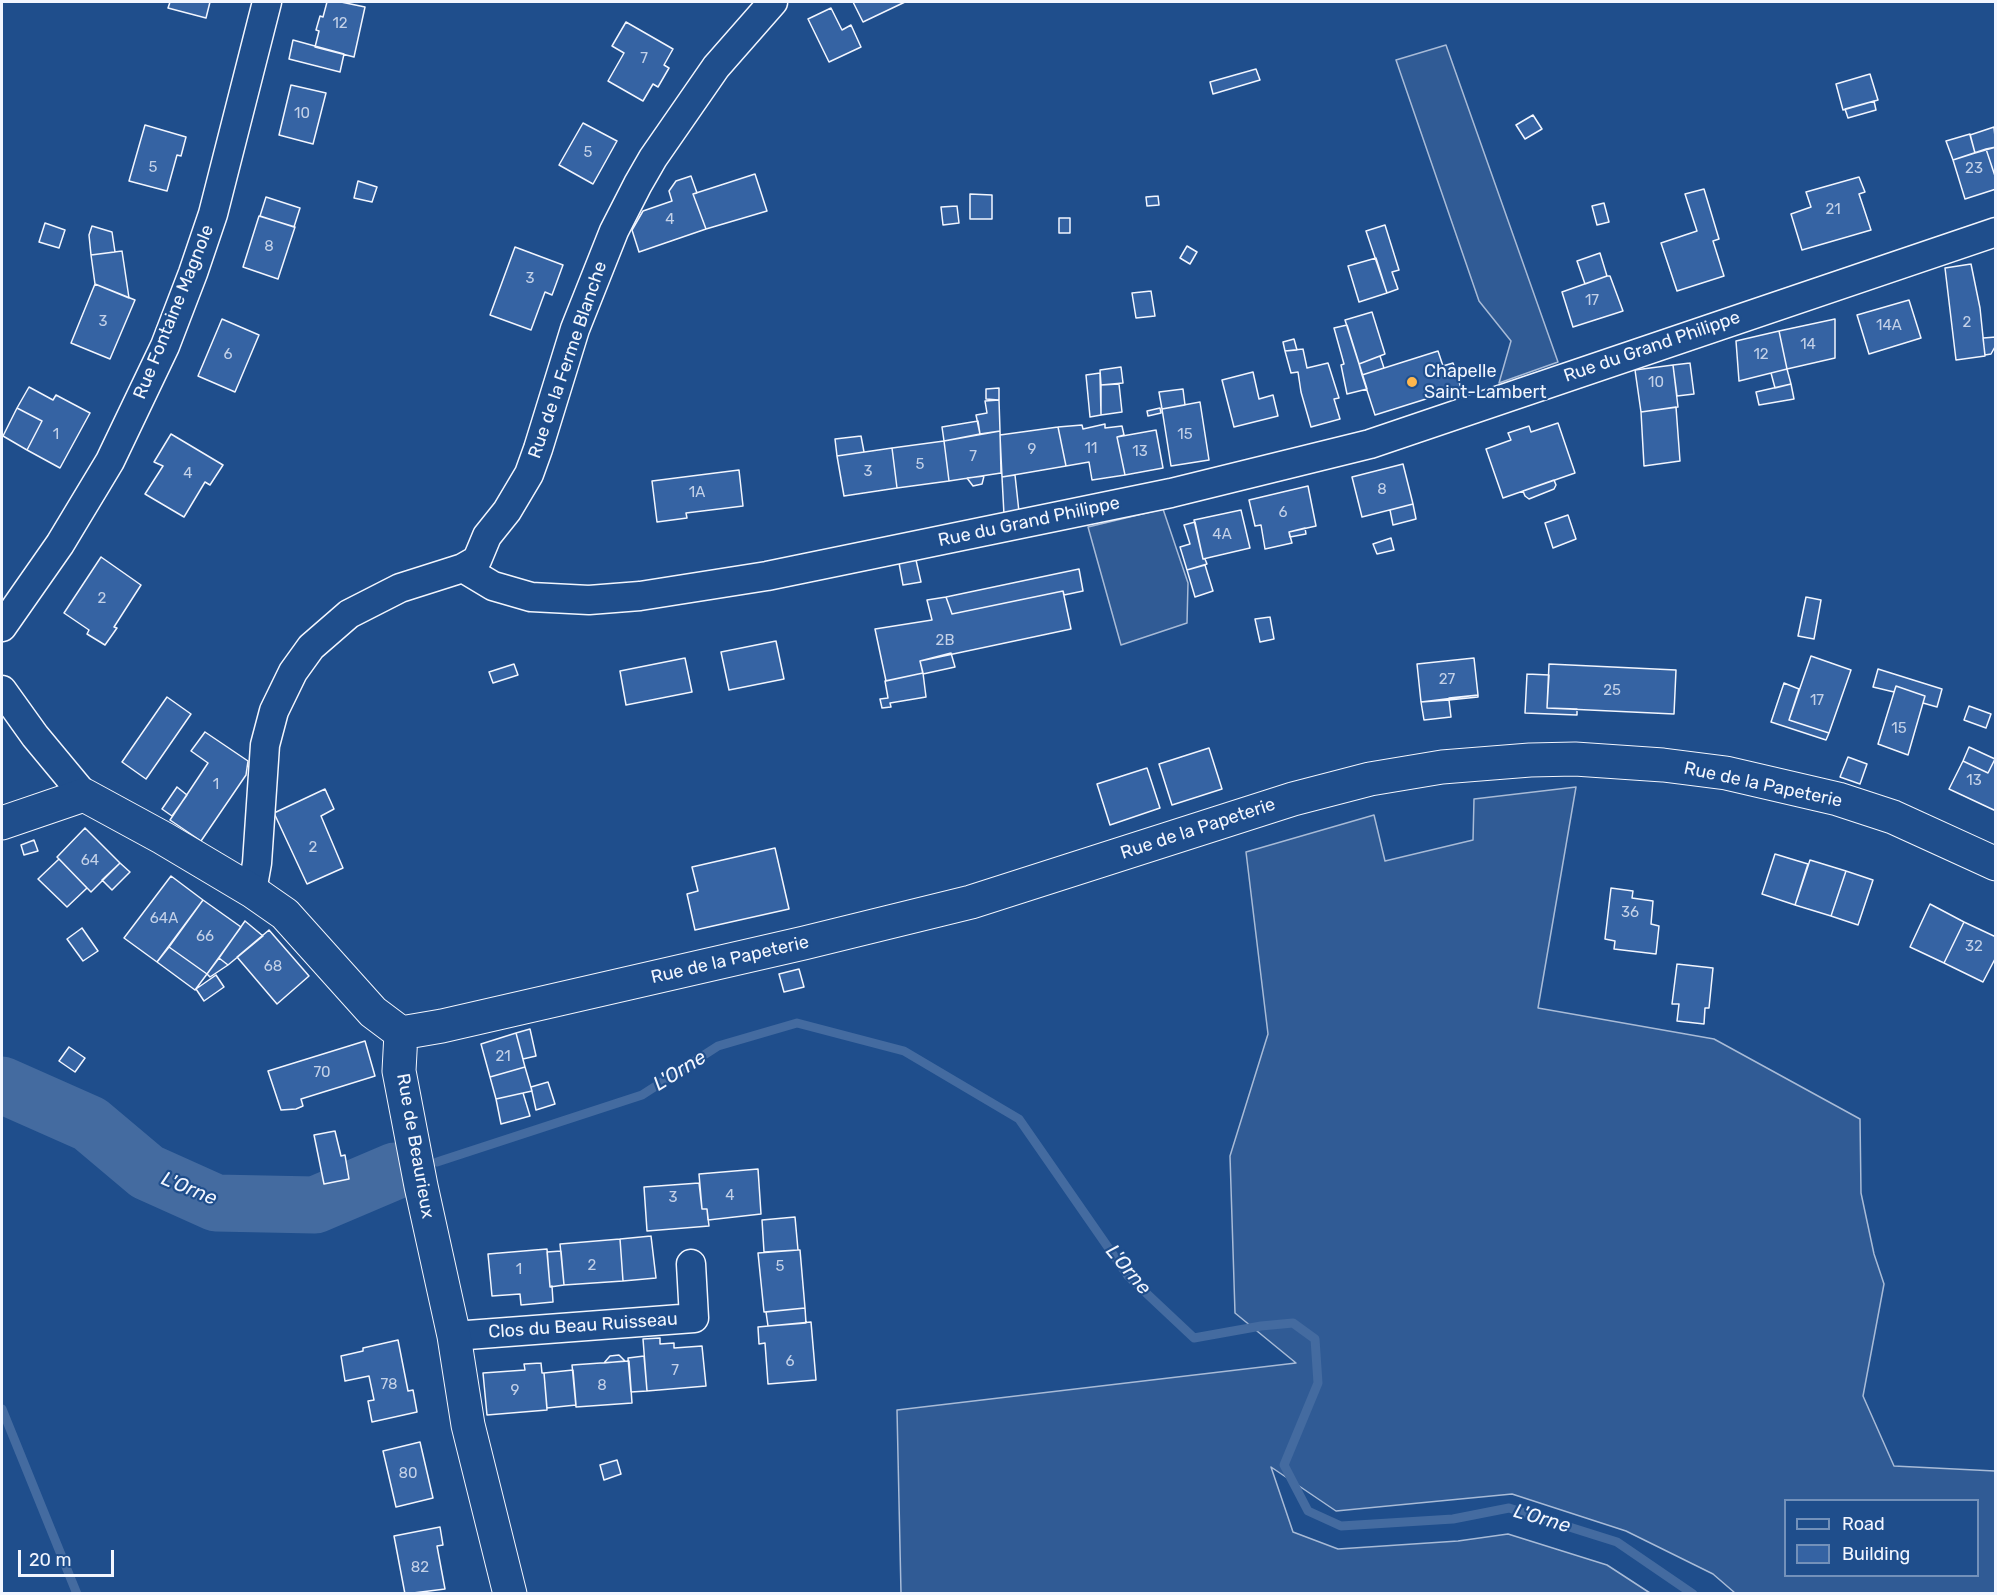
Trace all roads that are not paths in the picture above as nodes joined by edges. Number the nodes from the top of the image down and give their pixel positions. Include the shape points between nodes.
1 (267, 2) edge
2 (773, 2) edge
3 (1992, 238) edge
4 (463, 568) junction
5 (2, 627) edge
6 (2, 690) edge
7 (84, 795) junction
8 (2, 823) edge
9 (1995, 864) edge
10 (252, 891) junction
11 (401, 1033) junction
12 (690, 1264) dead end
13 (454, 1336) junction
14 (510, 1593) edge

1 - 5 street, Rue Fontaine Magnole via 213,214 165,346 110,461 60,544
2 - 4 street, Rue de la Ferme Blanche via 703,85 638,184 614,231 575,329 529,474 487,536 477,560
3 - 4 street, Rue du Grand Philippe via 1370,444 1171,493 767,576 640,596 589,600 531,597 493,586
4 - 10 street via 399,588 349,614 310,647 293,672 274,711 265,745
6 - 7 street
7 - 8 street
7 - 10 street
9 - 11 street, Rue de la Papeterie via 1893,817 1838,799 1726,773 1575,759 1442,767 1370,779 1293,799 960,904
10 - 11 street via 285,914 373,1012
11 - 13 street, Rue de Beaurieux via 399,1071
12 - 13 street, Clos du Beau Ruisseau via 694,1318
13 - 14 street, Rue de Beaurieux via 468,1425

